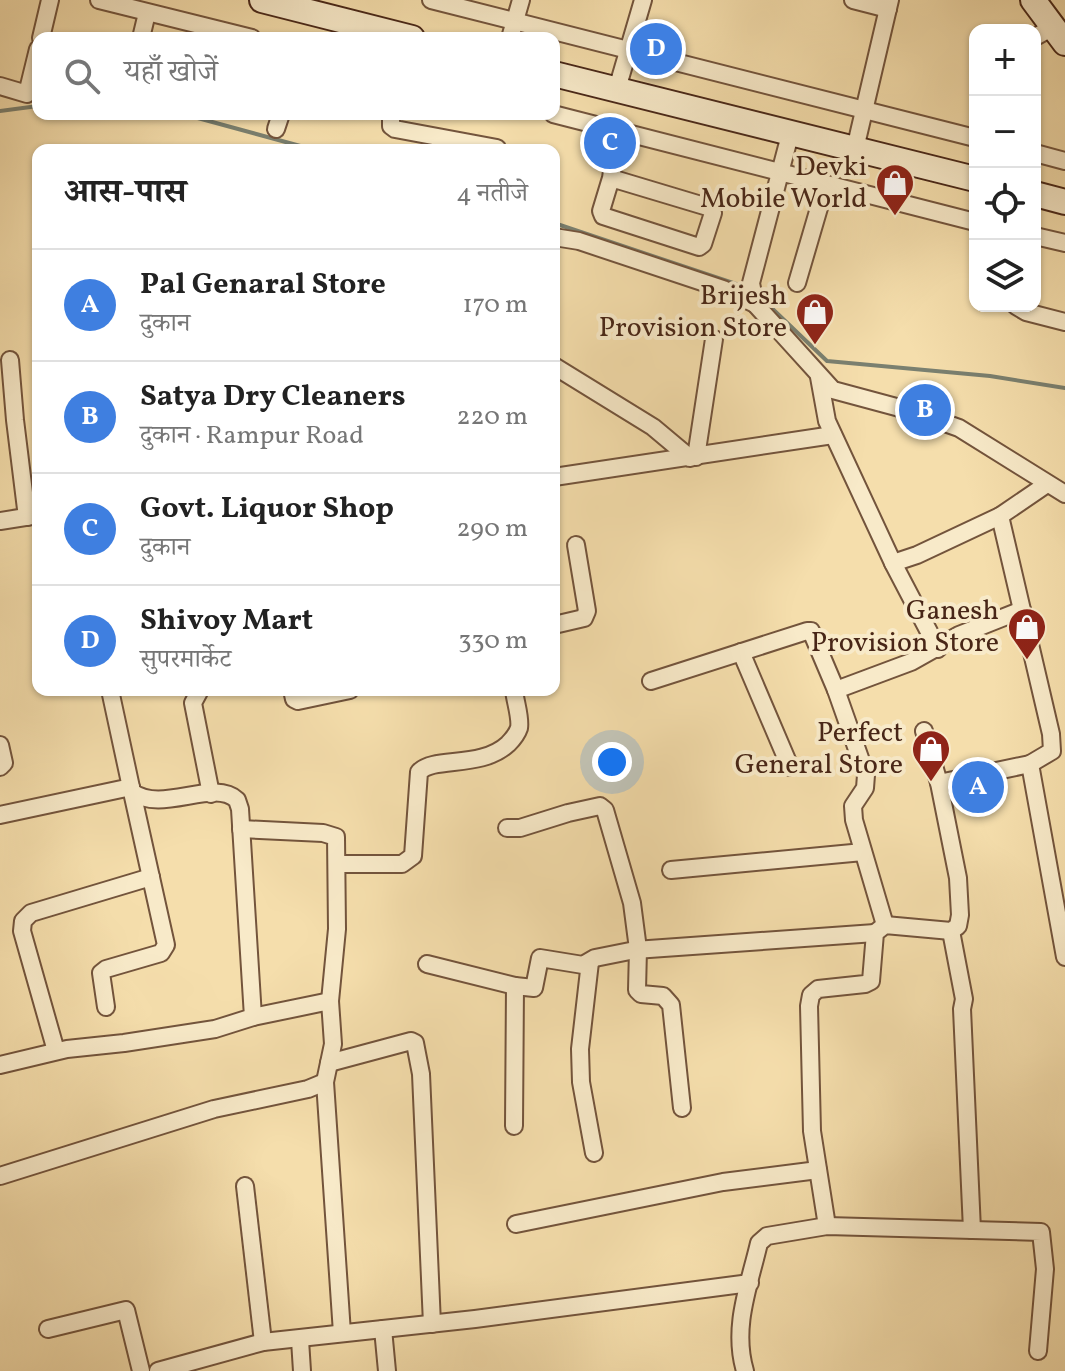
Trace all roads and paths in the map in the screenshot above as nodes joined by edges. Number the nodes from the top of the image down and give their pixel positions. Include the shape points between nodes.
1 (50, 0) edge
2 (99, 0) edge
3 (262, 0) edge
4 (431, 0) edge
5 (521, 0) edge
6 (643, 0) edge
7 (853, 0) edge
8 (1033, 0) edge
9 (889, 4) edge
10 (147, 13) junction
11 (515, 21) junction
12 (42, 32) edge
13 (142, 32) edge
14 (227, 32) edge
15 (388, 32) edge
16 (512, 32) edge
17 (559, 32) edge
18 (560, 32) edge
19 (1051, 36) edge
20 (630, 50) junction
21 (32, 74) edge
22 (560, 75) edge
23 (0, 86) edge
24 (617, 89) junction
25 (866, 110) junction
26 (560, 116) edge
27 (391, 120) edge
28 (618, 131) junction
29 (791, 131) junction
30 (969, 136) edge
31 (476, 144) edge
32 (855, 149) junction
33 (1041, 155) edge
34 (1065, 161) edge
35 (780, 172) junction
36 (611, 178) junction
37 (969, 178) edge
38 (826, 184) junction
39 (1041, 196) edge
40 (1065, 202) edge
41 (969, 220) edge
42 (1041, 237) edge
43 (560, 238) edge
44 (1065, 243) edge
45 (797, 283) dead end
46 (753, 295) junction
47 (1026, 312) edge
48 (1065, 322) edge
49 (714, 339) dead end
50 (10, 360) dead end
51 (560, 370) edge
52 (819, 377) junction
53 (833, 435) junction
54 (693, 458) junction
55 (560, 476) edge
56 (1047, 484) junction
57 (1065, 494) edge
58 (32, 509) edge
59 (32, 516) edge
60 (1000, 516) junction
61 (0, 521) edge
62 (576, 545) dead end
63 (893, 563) junction
64 (1022, 610) junction
65 (560, 624) edge
66 (938, 649) junction
67 (741, 652) junction
68 (651, 681) dead end
69 (836, 690) junction
70 (111, 696) edge
71 (197, 696) edge
72 (293, 696) edge
73 (322, 696) edge
74 (515, 696) edge
75 (1046, 711) junction
76 (1065, 711) edge
77 (924, 731) dead end
78 (0, 745) edge
79 (1030, 764) junction
80 (0, 767) edge
81 (790, 767) dead end
82 (939, 783) junction
83 (132, 789) junction
84 (211, 794) junction
85 (0, 815) edge
86 (507, 828) dead end
87 (241, 829) junction
88 (863, 852) junction
89 (337, 864) junction
90 (671, 870) dead end
91 (151, 877) junction
92 (880, 929) junction
93 (951, 931) junction
94 (638, 949) junction
95 (1065, 957) edge
96 (590, 962) junction
97 (427, 964) dead end
98 (515, 986) junction
99 (330, 1001) junction
100 (106, 1007) dead end
101 (253, 1017) junction
102 (56, 1051) junction
103 (329, 1063) junction
104 (0, 1065) edge
105 (325, 1082) junction
106 (682, 1108) dead end
107 (514, 1126) dead end
108 (594, 1153) dead end
109 (818, 1170) junction
110 (0, 1176) edge
111 (245, 1186) dead end
112 (516, 1224) dead end
113 (827, 1226) junction
114 (972, 1230) junction
115 (750, 1283) junction
116 (432, 1324) junction
117 (48, 1329) dead end
118 (383, 1329) junction
119 (342, 1333) junction
120 (300, 1340) junction
121 (263, 1342) junction
122 (1038, 1351) dead end
123 (141, 1371) edge
124 (158, 1371) edge
125 (302, 1371) edge
126 (387, 1371) edge
127 (745, 1371) edge

1 - 12 street
2 - 10 street
3 - 15 main road
4 - 11 street
5 - 11 street
6 - 20 street
7 - 9 street
8 - 19 main road
9 - 25 street
10 - 13 street
10 - 14 street
11 - 16 street
11 - 17 street
18 - 20 street
20 - 24 street
20 - 25 street
21 - 23 street via 27,94
22 - 24 main road
24 - 29 main road
25 - 30 street
25 - 32 street
26 - 28 street
27 - 31 street via 395,129
28 - 35 street
28 - 36 street
29 - 32 main road
29 - 35 street
32 - 37 main road
33 - 34 street
35 - 38 street
35 - 46 street
36 - 36 street via 601,211 606,218 703,244 711,208
38 - 41 street
38 - 45 street
39 - 40 main road
42 - 44 street
43 - 46 street
46 - 52 street
47 - 48 street
49 - 54 street
50 - 58 street
51 - 54 street
52 - 53 street
52 - 56 street via 833,390 959,428
53 - 54 street
53 - 63 street
54 - 55 street
56 - 57 street
56 - 60 street
59 - 61 street
60 - 63 street
60 - 64 street
62 - 65 street via 587,611 584,618
63 - 66 street
64 - 66 street
64 - 75 street
66 - 69 street
67 - 68 street
67 - 69 street via 811,631
67 - 81 street
69 - 88 street via 866,775 865,788 853,806
70 - 83 street
71 - 84 street via 193,703
72 - 73 street via 298,701
74 - 89 street via 519,727 501,750 419,772 409,861
75 - 76 street
75 - 79 street via 1052,751
77 - 82 street
78 - 80 street
79 - 82 street
79 - 95 street
82 - 93 street via 958,878 960,915
83 - 84 street via 141,798 157,800
83 - 85 street
83 - 91 street
84 - 87 street via 225,793 237,800
86 - 94 street via 604,807 632,903
87 - 89 street via 335,835
87 - 101 street
88 - 90 street
88 - 92 street
89 - 99 street
91 - 100 street via 166,945 101,973
91 - 102 street via 31,913 23,921
92 - 93 street
92 - 94 street
92 - 109 street via 871,981 818,989 811,995 812,1131
93 - 114 street via 964,999
94 - 96 street
94 - 106 street via 638,993 663,996 671,1005
96 - 98 street via 540,958 534,988
96 - 108 street via 580,1049
97 - 98 street
98 - 107 street
99 - 101 street
99 - 103 street
101 - 102 street via 215,1029
102 - 104 street
103 - 105 street
103 - 116 street via 415,1043 421,1074
105 - 110 street via 214,1109
105 - 119 street
109 - 112 street via 723,1182
109 - 113 street
111 - 121 street
113 - 114 street
113 - 115 street via 762,1239
114 - 122 street via 1041,1232 1045,1269
115 - 116 street
115 - 127 street via 739,1324
116 - 118 street
117 - 123 street via 124,1309
118 - 119 street
118 - 126 street
119 - 120 street
120 - 121 street
120 - 125 street
121 - 124 street

